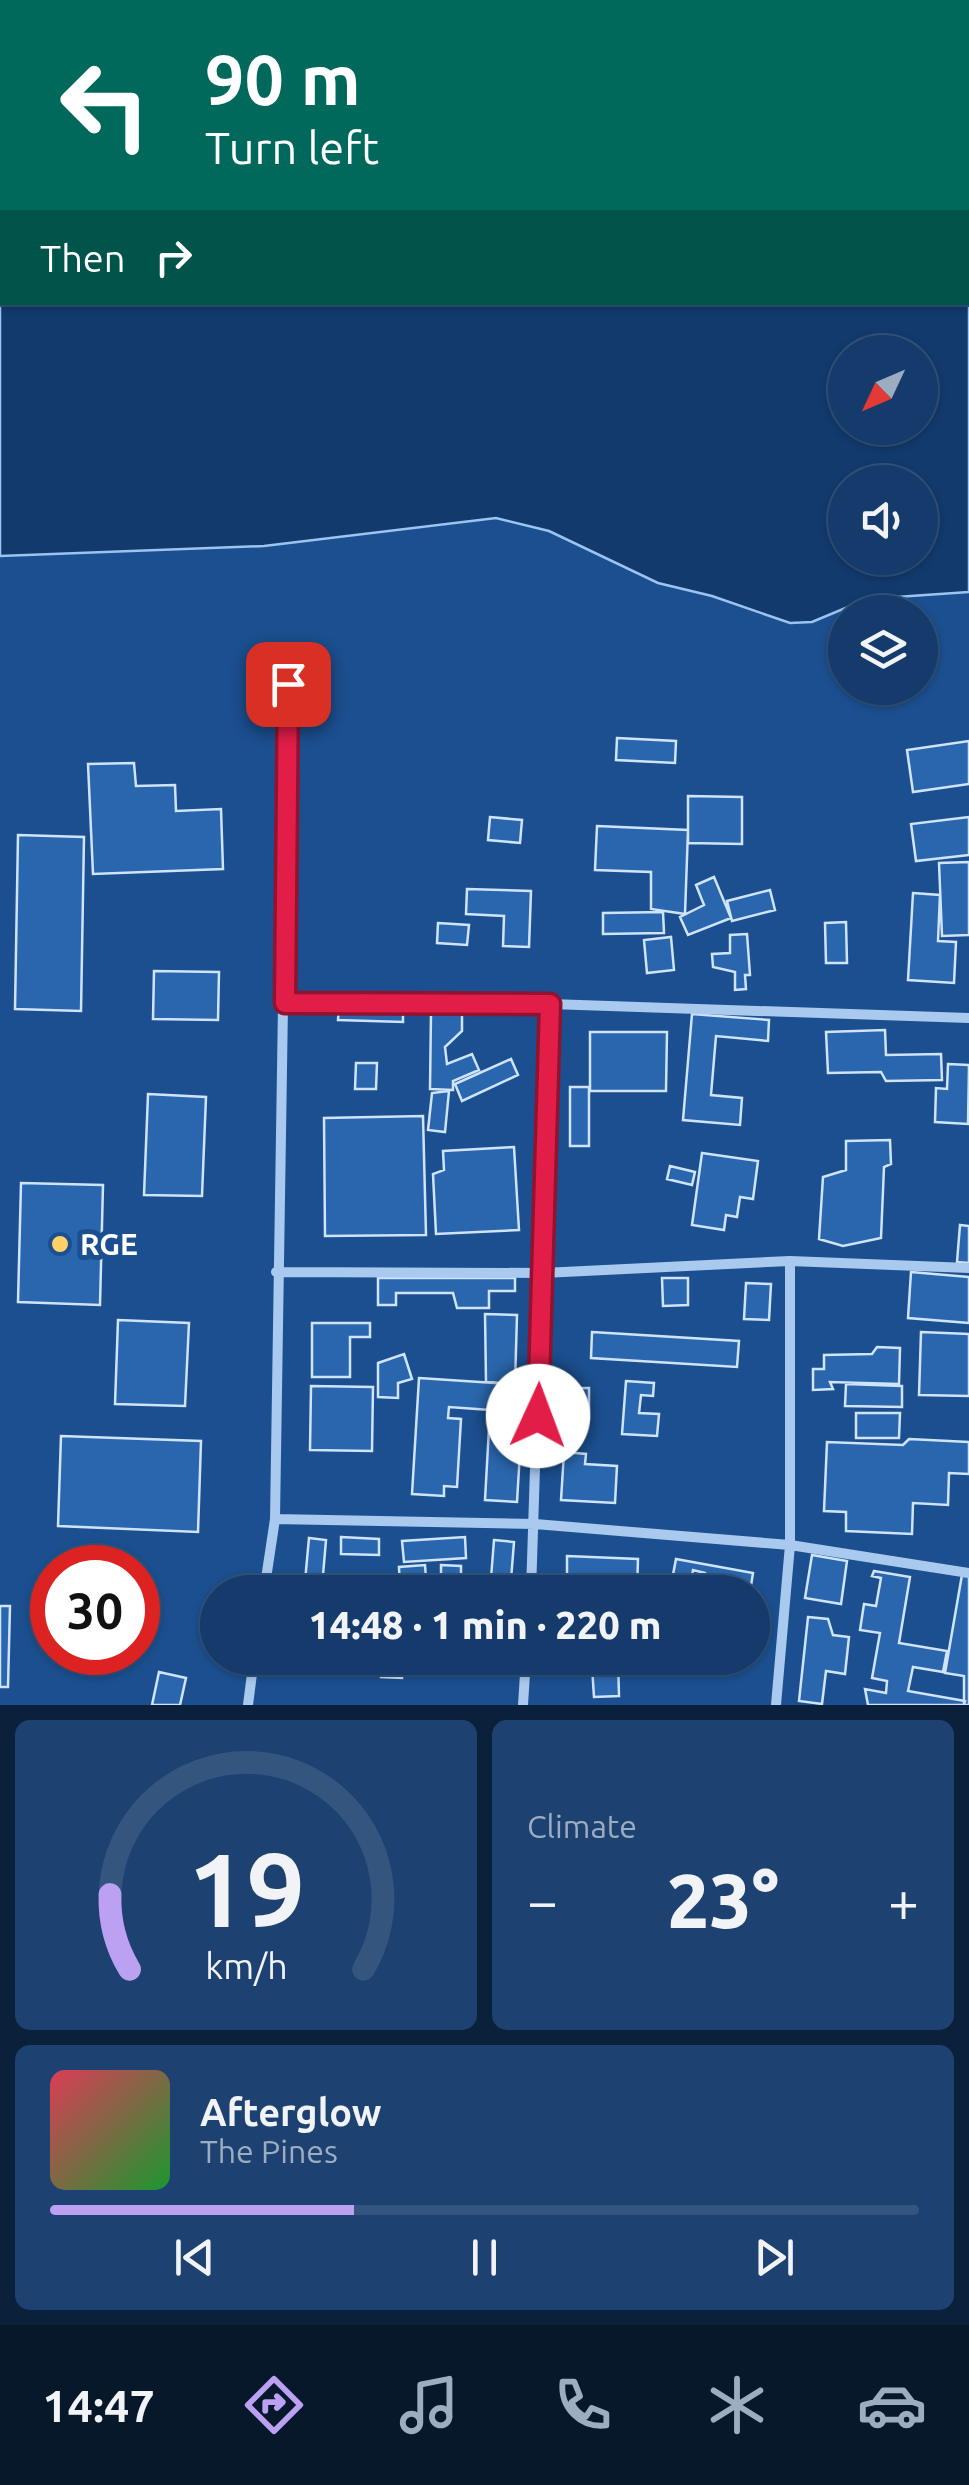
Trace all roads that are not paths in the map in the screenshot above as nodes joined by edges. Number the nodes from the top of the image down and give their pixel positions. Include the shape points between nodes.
1 (288, 684) dead end
2 (285, 1003) junction
3 (550, 1004) junction
4 (969, 1018) edge
5 (790, 1261) junction
6 (969, 1268) edge
7 (276, 1272) junction
8 (543, 1273) junction
9 (275, 1518) junction
10 (535, 1524) junction
11 (790, 1545) junction
12 (969, 1573) edge
13 (267, 1575) edge
14 (531, 1575) edge
15 (252, 1675) edge
16 (525, 1675) edge
17 (248, 1705) edge
18 (524, 1705) edge
19 (776, 1705) edge

1 - 2 street
2 - 3 street
2 - 7 street
3 - 4 street
3 - 8 street
5 - 6 street
5 - 8 street
5 - 11 street
7 - 8 street
7 - 9 street
8 - 10 street
9 - 10 street
9 - 13 street
10 - 11 street
10 - 14 street
11 - 12 street
11 - 19 street
15 - 17 street
16 - 18 street

